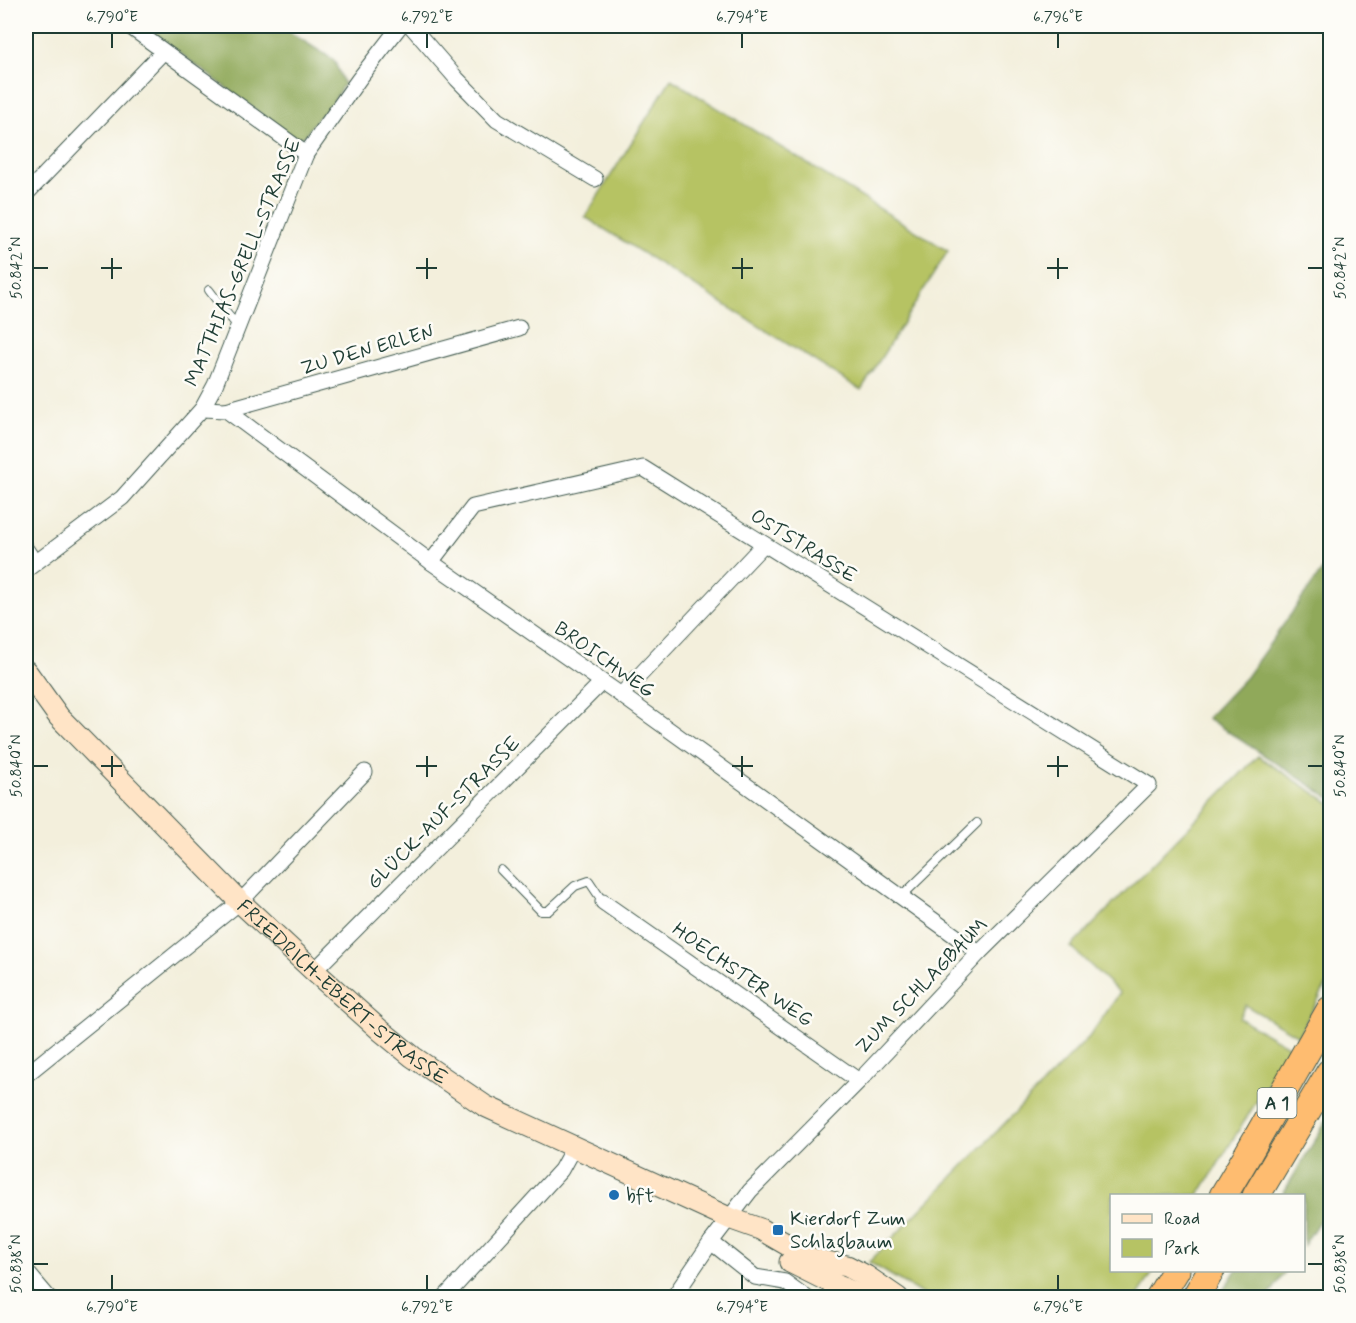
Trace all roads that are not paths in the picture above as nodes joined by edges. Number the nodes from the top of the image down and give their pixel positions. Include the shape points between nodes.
1 (129, 26) edge
2 (400, 26) edge
3 (411, 26) edge
4 (163, 52) junction
5 (306, 154) junction
6 (595, 179) dead end
7 (26, 194) edge
8 (209, 290) dead end
9 (238, 326) junction
10 (519, 328) dead end
11 (202, 409) junction
12 (226, 410) junction
13 (26, 543) edge
14 (764, 544) junction
15 (38, 561) junction
16 (431, 562) junction
17 (26, 570) edge
18 (26, 671) edge
19 (602, 682) junction
20 (621, 695) junction
21 (365, 772) dead end
22 (1149, 785) joint
23 (977, 822) dead end
24 (501, 870) dead end
25 (901, 897) junction
26 (240, 902) junction
27 (603, 902) joint
28 (979, 953) junction
29 (314, 971) junction
30 (1330, 1010) edge
31 (1330, 1072) edge
32 (26, 1075) edge
33 (859, 1081) junction
34 (573, 1148) junction
35 (1224, 1194) edge
36 (1257, 1194) edge
37 (729, 1218) junction
38 (711, 1242) junction
39 (26, 1271) edge
40 (1175, 1272) edge
41 (1210, 1272) edge
42 (49, 1298) edge
43 (444, 1298) edge
44 (673, 1298) edge
45 (807, 1298) edge
46 (867, 1298) edge
47 (898, 1298) edge
48 (1159, 1298) edge
49 (1195, 1298) edge

1 - 4 street
2 - 5 street, MATTHIAS-GRELL-STRASSE
3 - 6 street via 496,120
4 - 5 street
4 - 7 street
5 - 9 street, MATTHIAS-GRELL-STRASSE
8 - 9 lane
9 - 11 street, MATTHIAS-GRELL-STRASSE
10 - 12 street, ZU DEN ERLEN
11 - 12 street
11 - 15 street, MATTHIAS-GRELL-STRASSE via 122,498
12 - 16 street, BROICHWEG
13 - 15 lane
14 - 16 street, OSTSTRASSE via 643,468 473,507
14 - 20 street
14 - 22 street, OSTSTRASSE
15 - 17 street, MATTHIAS-GRELL-STRASSE
16 - 19 street, BROICHWEG
18 - 26 main road, FRIEDRICH-EBERT-STRASSE via 59,717
19 - 20 street, BROICHWEG
19 - 29 street, GLÜCK-AUF-STRASSE
20 - 25 street, BROICHWEG
21 - 26 street
22 - 28 street, ZUM SCHLAGBAUM
23 - 25 lane
24 - 27 lane via 541,911 548,911 575,886 589,881
25 - 28 street, BROICHWEG
26 - 29 main road, FRIEDRICH-EBERT-STRASSE
26 - 32 street
27 - 33 street, HOECHSTER WEG
28 - 33 street, ZUM SCHLAGBAUM
29 - 34 main road, FRIEDRICH-EBERT-STRASSE via 413,1057 485,1106
30 - 35 highway, A 1
31 - 36 highway, A 1
33 - 37 street, ZUM SCHLAGBAUM via 750,1191
34 - 37 main road, FRIEDRICH-EBERT-STRASSE
34 - 43 street via 561,1170
37 - 38 street, ZUM SCHLAGBAUM
37 - 46 main road, FRIEDRICH-EBERT-STRASSE via 753,1241 783,1259
37 - 47 main road, FRIEDRICH-EBERT-STRASSE via 760,1229 812,1259 847,1266
38 - 44 street, ZUM SCHLAGBAUM
38 - 45 street via 755,1277 785,1282
39 - 42 street
40 - 48 highway
41 - 49 highway

